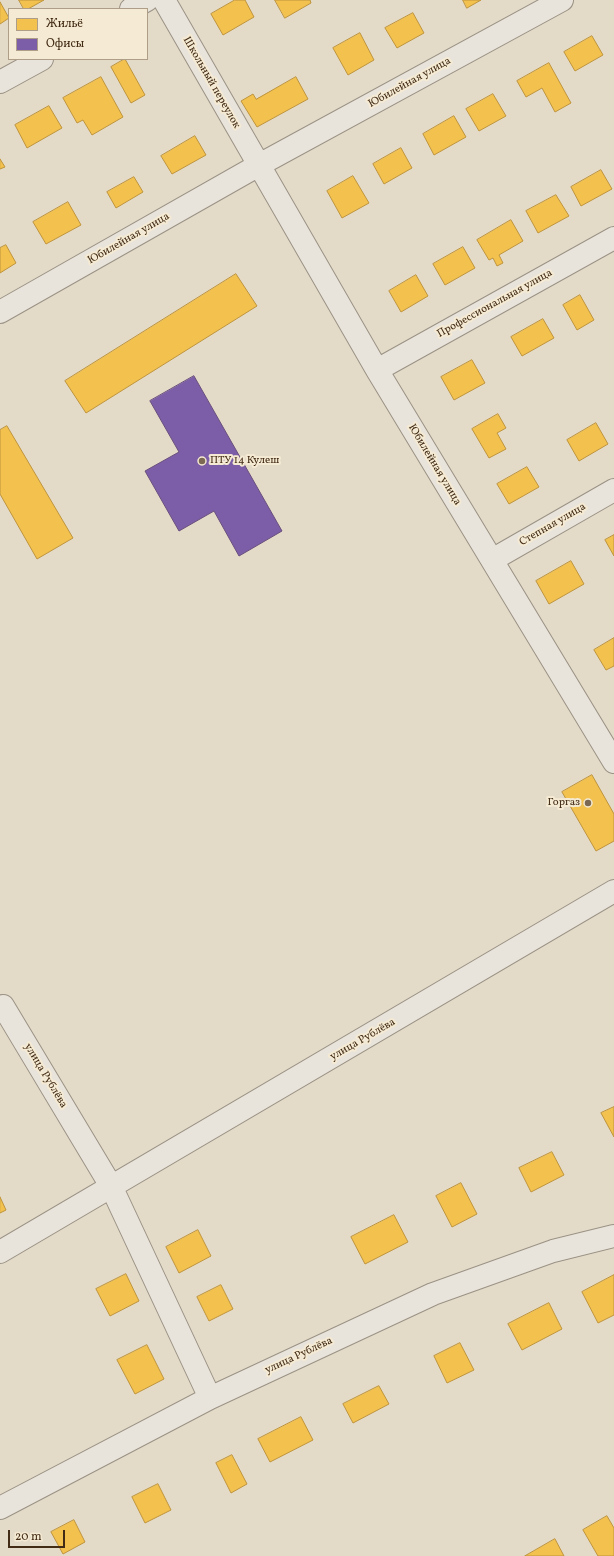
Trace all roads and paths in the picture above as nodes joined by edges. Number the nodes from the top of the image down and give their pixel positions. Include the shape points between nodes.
1 (147, 0) edge
2 (164, 0) edge
3 (562, 0) edge
4 (133, 8) edge
5 (40, 60) edge
6 (0, 82) edge
7 (259, 165) junction
8 (614, 238) edge
9 (0, 312) edge
10 (377, 370) junction
11 (614, 490) edge
12 (492, 560) junction
13 (607, 733) edge
14 (614, 762) edge
15 (614, 891) edge
16 (3, 1006) dead end
17 (111, 1186) junction
18 (614, 1236) edge
19 (0, 1252) edge
20 (210, 1398) junction
21 (0, 1508) edge

1 - 4 street
2 - 7 street, Школьный переулок
3 - 7 street, Юбилейная улица
5 - 6 street
7 - 9 street, Юбилейная улица
7 - 10 street, Юбилейная улица
8 - 10 street, Профессиональная улица
10 - 12 street, Юбилейная улица
11 - 12 street, Степная улица
12 - 13 street, Юбилейная улица
13 - 14 street, Юбилейная улица
15 - 17 street, улица Рублёва
16 - 17 street, улица Рублёва
17 - 19 street, улица Рублёва
17 - 20 street, улица Рублёва
18 - 20 street, улица Рублёва via 553,1251 433,1294
20 - 21 street, улица Рублёва

